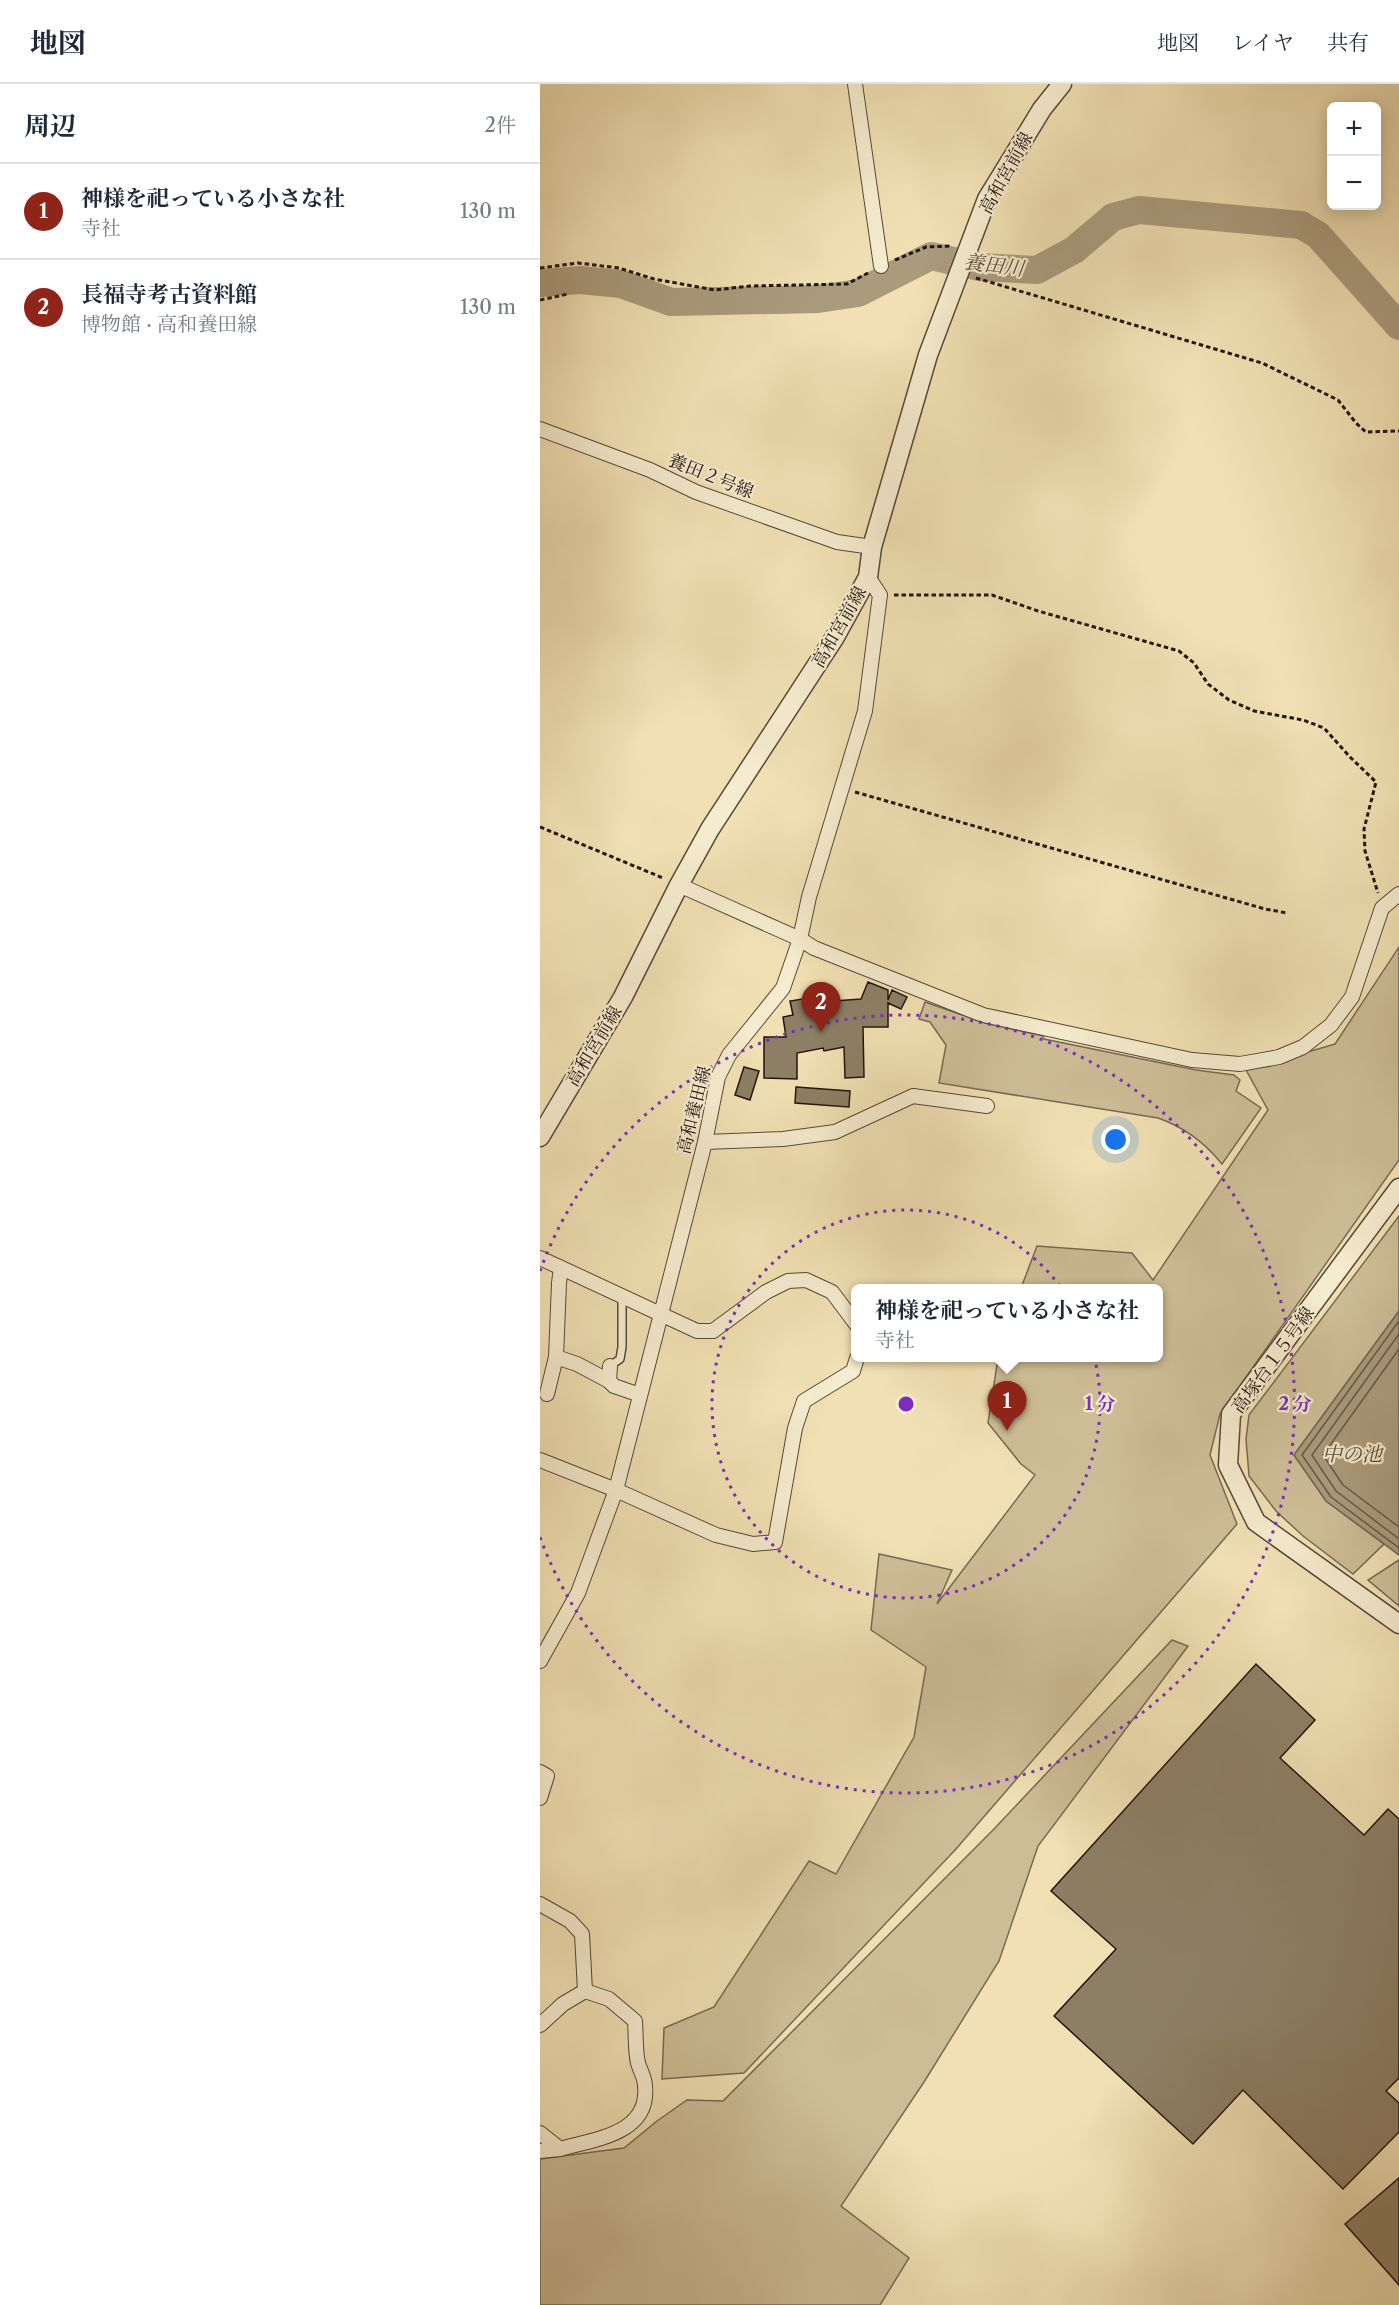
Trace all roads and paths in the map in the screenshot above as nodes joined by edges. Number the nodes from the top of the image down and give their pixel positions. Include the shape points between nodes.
1 (855, 84) edge
2 (1062, 84) edge
3 (969, 248) junction
4 (881, 266) junction
5 (540, 268) edge
6 (960, 274) junction
7 (568, 294) dead end
8 (540, 300) edge
9 (540, 429) edge
10 (1399, 431) edge
11 (872, 547) junction
12 (868, 577) junction
13 (880, 595) junction
14 (842, 788) junction
15 (540, 826) edge
16 (679, 885) junction
17 (1399, 894) edge
18 (1382, 908) junction
19 (1287, 913) dead end
20 (800, 939) junction
21 (987, 1106) dead end
22 (540, 1137) edge
23 (705, 1142) junction
24 (1399, 1188) edge
25 (540, 1258) edge
26 (561, 1268) junction
27 (622, 1295) junction
28 (661, 1313) junction
29 (851, 1318) edge
30 (556, 1358) junction
31 (856, 1362) edge
32 (610, 1366) joint
33 (609, 1381) junction
34 (548, 1394) dead end
35 (640, 1395) junction
36 (540, 1460) edge
37 (616, 1490) junction
38 (1399, 1624) edge
39 (540, 1661) edge
40 (540, 1772) edge
41 (540, 1798) edge
42 (540, 1904) edge
43 (585, 1991) junction
44 (540, 2025) edge
45 (540, 2133) edge
46 (560, 2149) junction
47 (540, 2151) edge

1 - 4 street
2 - 3 street, 高和宮前線 via 1042,109 987,199
3 - 4 path via 926,247
3 - 6 street, 高和宮前線
4 - 5 path via 847,284 715,290 619,268 578,263
6 - 10 path via 1262,363 1338,400 1366,432
6 - 11 street, 高和宮前線 via 928,355
7 - 8 path
9 - 11 street, 養田２号線 via 650,470 696,492 837,542
11 - 12 street, 高和宮前線
12 - 13 street
12 - 16 street, 高和宮前線 via 835,637 710,829
13 - 14 street, 高和養田線 via 865,711
13 - 18 path via 992,595 1179,651 1194,663 1208,684 1229,700 1254,711 1324,728 1376,782 1364,829 1365,851
14 - 19 path
14 - 20 street, 高和養田線
15 - 16 path
16 - 20 street
16 - 22 street, 高和宮前線 via 623,997
17 - 18 street
18 - 20 street via 1352,997 1331,1025 1303,1047 1279,1057 1240,1064 1192,1060 983,1015
20 - 23 street, 高和養田線 via 783,988 729,1055 718,1077
21 - 23 street via 913,1096 835,1132
23 - 28 street, 高和養田線
24 - 38 street, 高塚台１５号線 via 1231,1414 1228,1465 1256,1522
25 - 26 street
26 - 27 street
26 - 30 street
27 - 28 street
27 - 32 lane via 620,1359
28 - 29 street via 697,1331 714,1331 766,1292 789,1281 806,1280 832,1292
28 - 35 street, 高和養田線
30 - 33 street
30 - 34 street
31 - 37 street via 853,1371 804,1401 795,1428 775,1542 753,1544 716,1535
32 - 33 street
33 - 35 street
35 - 37 street, 高和養田線
36 - 37 street
37 - 39 street, 高和養田線 via 578,1593
40 - 41 street via 547,1776
42 - 43 street via 570,1921 582,1934
43 - 44 street
43 - 46 street via 609,1999 635,2021 637,2061 645,2086 641,2112 634,2122 614,2134
45 - 46 street
46 - 47 street

